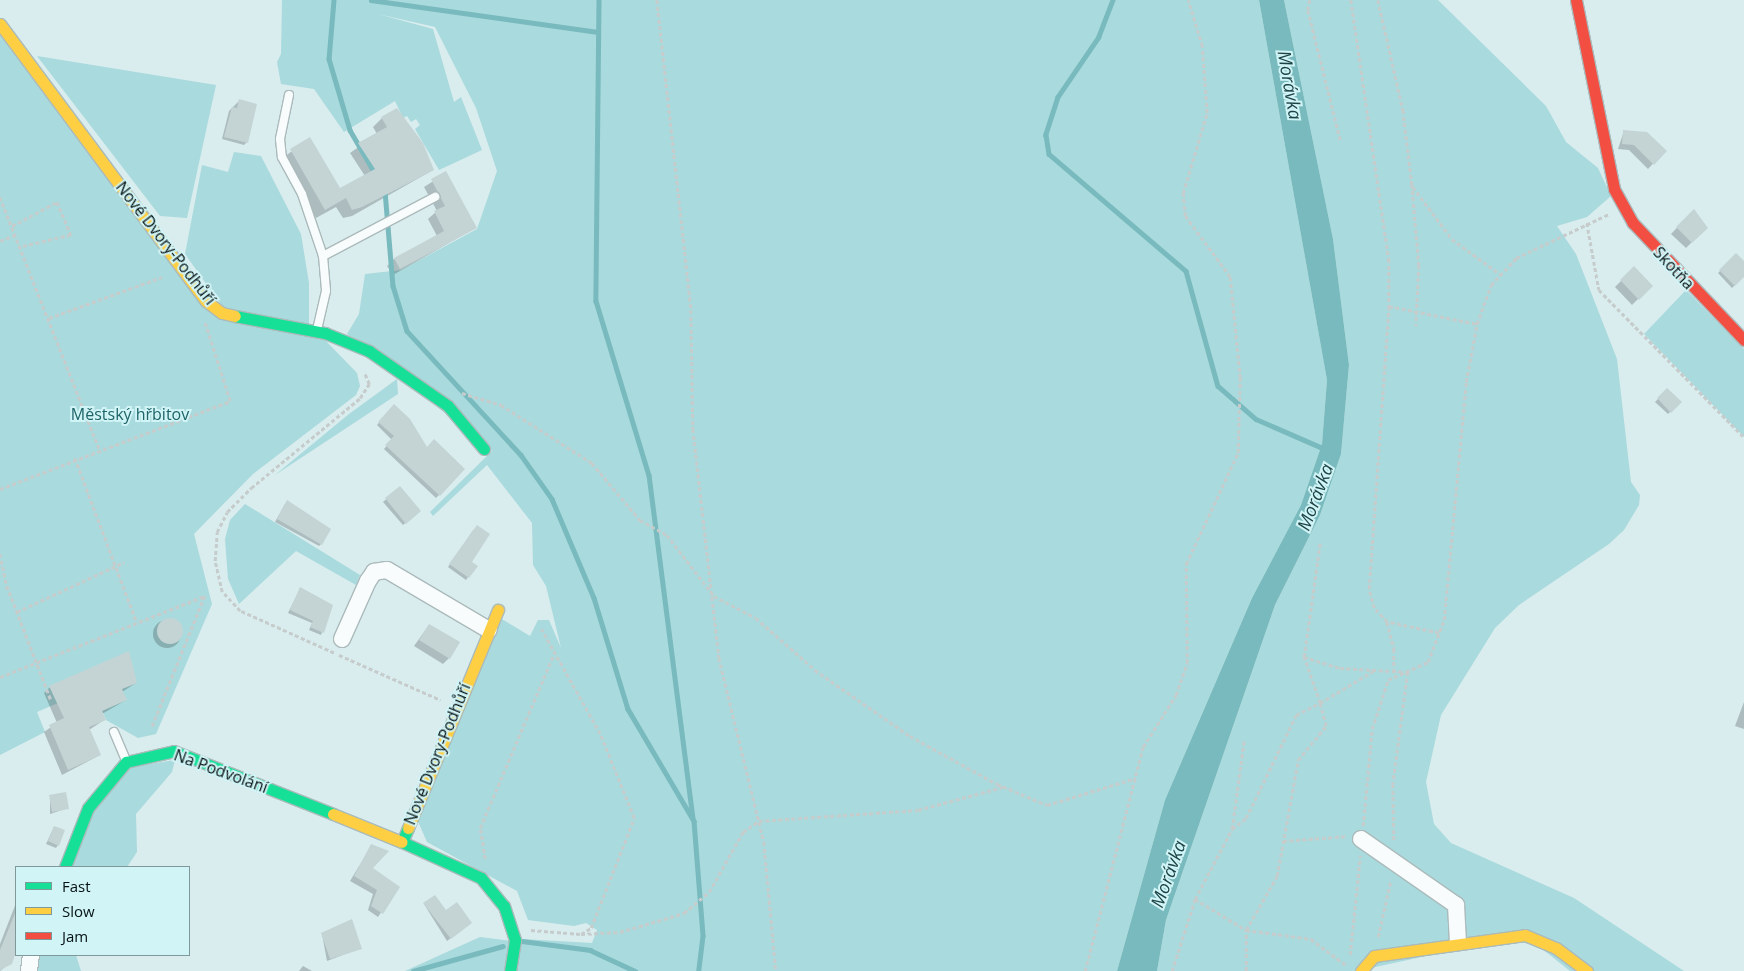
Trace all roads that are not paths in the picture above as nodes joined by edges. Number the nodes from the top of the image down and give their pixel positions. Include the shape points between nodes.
1 (1576, 0) edge
2 (0, 24) edge
3 (289, 94) dead end
4 (435, 197) dead end
5 (323, 256) junction
6 (316, 332) junction
7 (1744, 340) edge
8 (484, 448) dead end
9 (498, 610) dead end
10 (489, 630) junction
11 (342, 639) dead end
12 (114, 732) dead end
13 (126, 762) junction
14 (1361, 839) road end
15 (402, 842) junction
16 (65, 866) edge
17 (1458, 942) junction
18 (30, 956) edge
19 (1361, 970) edge
20 (29, 971) edge
21 (510, 971) edge
22 (1587, 971) edge

1 - 7 street, Skotňa via 1614,189 1623,206 1673,269
2 - 6 street, Nové Dvory-Podhůří via 206,301 222,313
3 - 5 lane via 280,138 282,158 302,194
4 - 5 lane
5 - 6 lane via 326,292
6 - 8 street, Nové Dvory-Podhůří via 369,351 440,400
9 - 10 street, Nové Dvory-Podhůří
10 - 11 street via 387,570 374,572 368,581
10 - 15 street, Nové Dvory-Podhůří
12 - 13 lane
13 - 15 street, Na Podvolání via 174,750
13 - 16 street via 88,808
14 - 17 street via 1456,905
15 - 21 street, Nové Dvory-Podhůří via 481,878 504,906 512,929 515,940
17 - 19 street via 1374,956
17 - 22 street via 1525,935 1556,948
18 - 20 street

